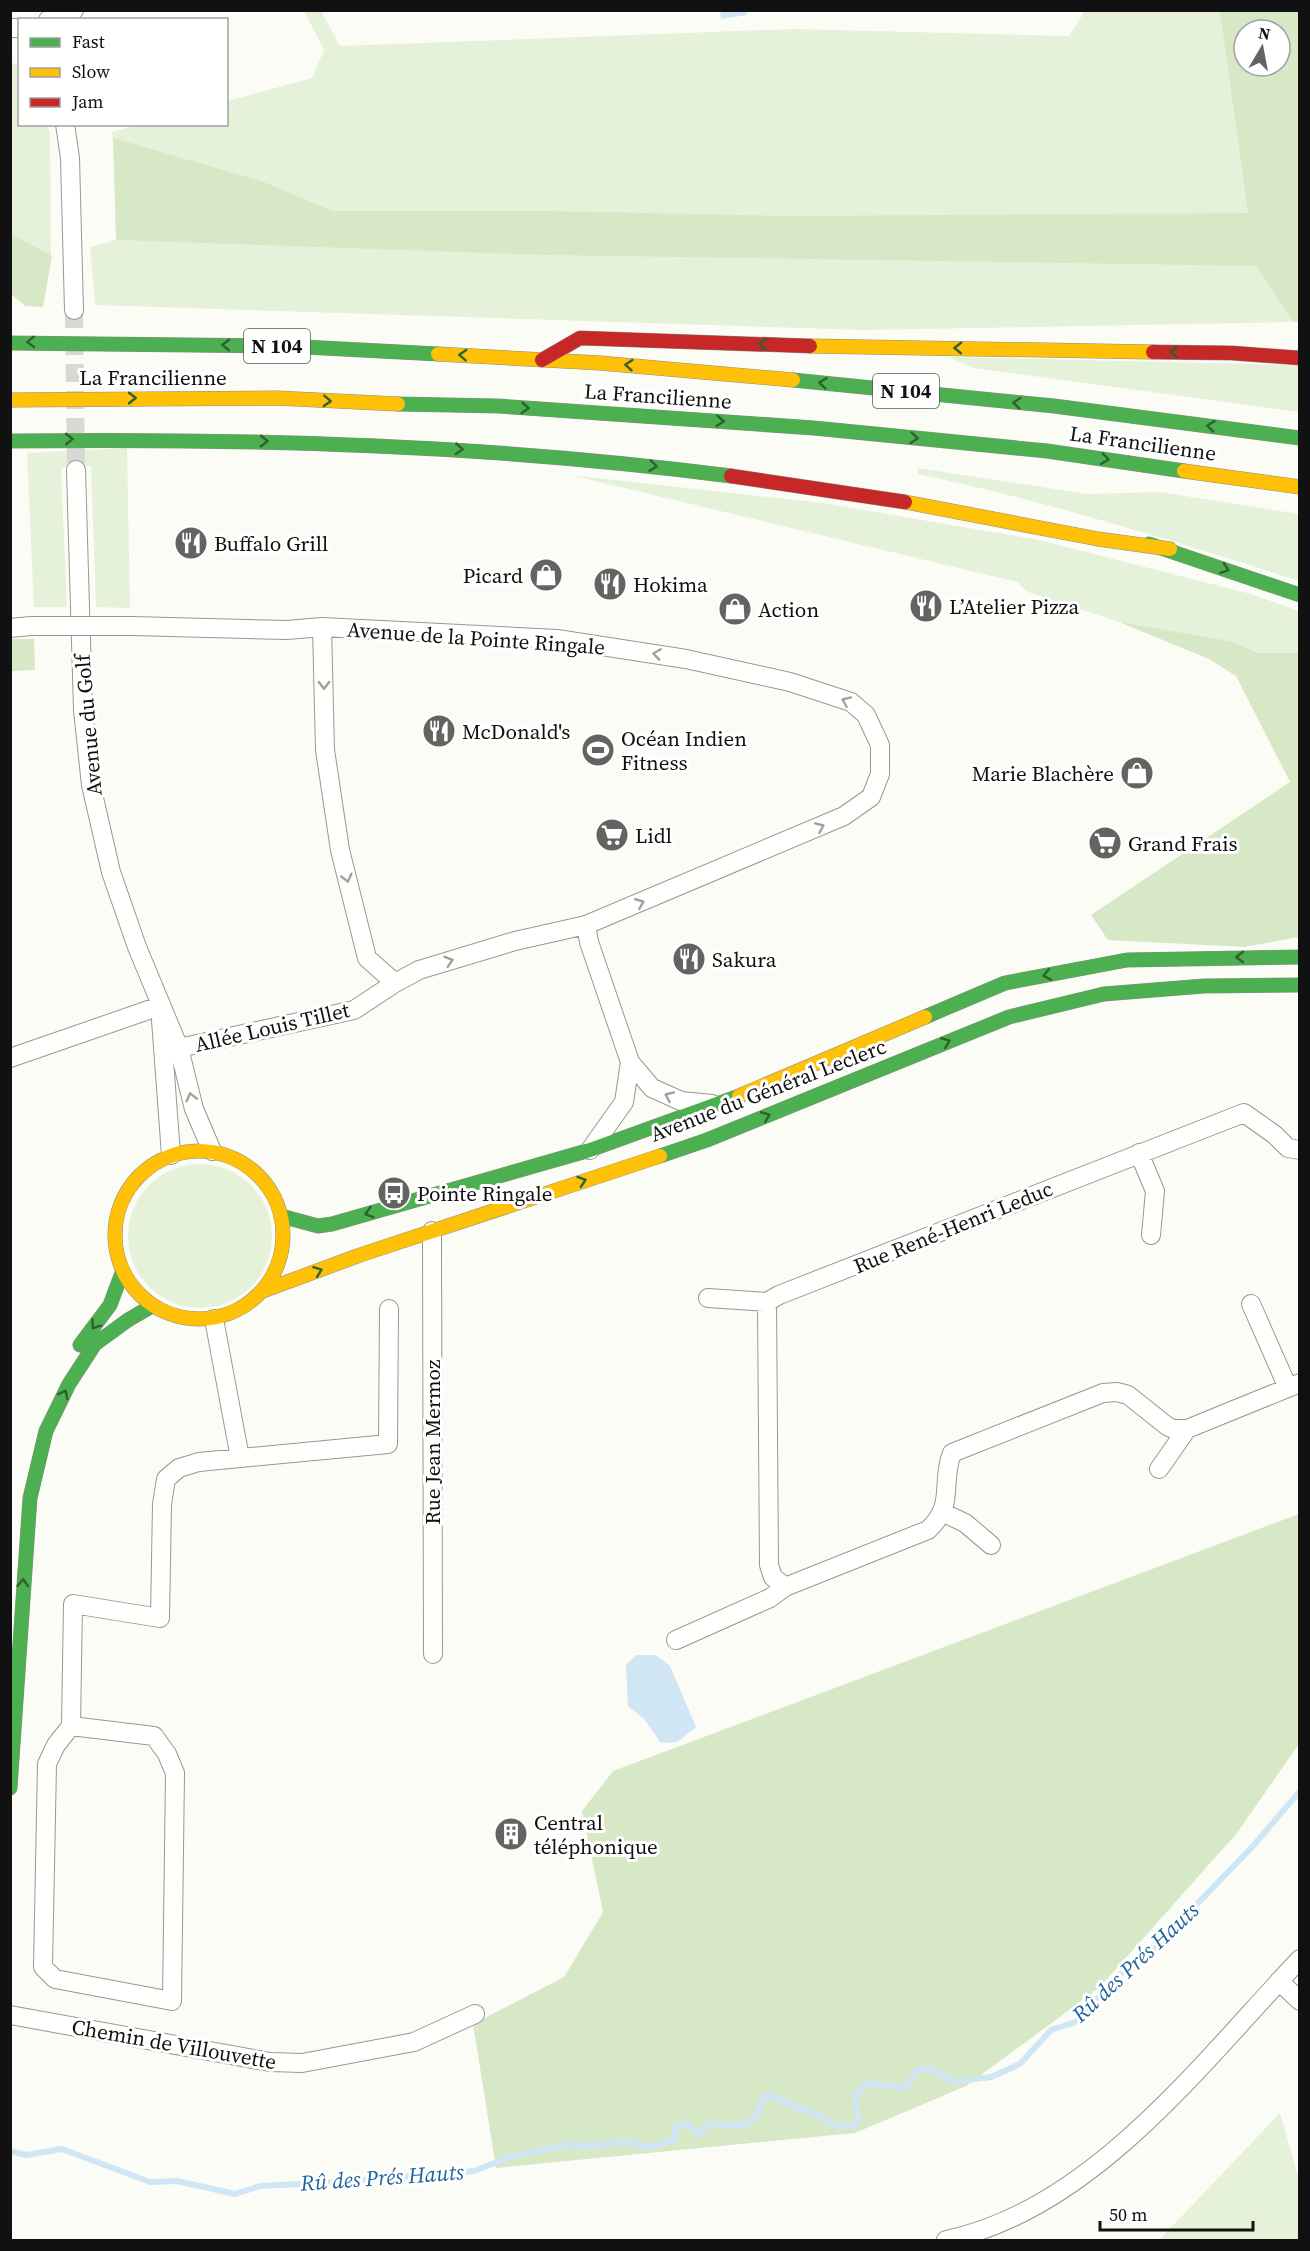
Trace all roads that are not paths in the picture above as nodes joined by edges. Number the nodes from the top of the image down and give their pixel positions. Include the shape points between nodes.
1 (65, 126) edge
2 (74, 310) tunnel mouth
3 (1270, 342) dead end
4 (10, 343) edge
5 (1232, 353) junction
6 (1299, 358) edge
7 (542, 360) junction
8 (10, 400) edge
9 (425, 405) junction
10 (447, 421) dead end
11 (1299, 438) edge
12 (10, 441) edge
13 (76, 470) tunnel mouth
14 (1299, 487) edge
15 (1060, 518) dead end
16 (1170, 549) junction
17 (1299, 595) edge
18 (322, 627) junction
19 (10, 628) edge
20 (586, 925) junction
21 (1299, 957) edge
22 (394, 982) junction
23 (1299, 985) edge
24 (160, 1006) junction
25 (179, 1048) junction
26 (10, 1058) edge
27 (630, 1062) junction
28 (720, 1104) junction
29 (590, 1150) junction
30 (1299, 1150) edge
31 (212, 1151) junction
32 (1139, 1153) junction
33 (171, 1155) junction
34 (281, 1216) junction
35 (432, 1231) junction
36 (1151, 1235) dead end
37 (122, 1274) junction
38 (263, 1292) junction
39 (708, 1298) dead end
40 (767, 1302) junction
41 (1251, 1304) dead end
42 (152, 1306) junction
43 (389, 1309) dead end
44 (214, 1319) junction
45 (1294, 1385) edge
46 (1186, 1429) junction
47 (240, 1458) junction
48 (1159, 1469) dead end
49 (942, 1512) junction
50 (991, 1545) dead end
51 (12, 1564) edge
52 (785, 1587) junction
53 (676, 1640) dead end
54 (433, 1654) dead end
55 (71, 1726) junction
56 (10, 1788) edge
57 (1299, 1959) edge
58 (1279, 1981) junction
59 (1299, 2001) edge
60 (475, 2014) dead end
61 (10, 2015) edge
62 (957, 2240) edge

1 - 2 street via 70,158
3 - 5 main road
7 -> 4 main road, La Francilienne / N 104 via 285,346
5 - 6 main road
5 -> 7 main road via 580,338
11 -> 7 main road, La Francilienne / N 104 via 1054,406
8 -> 9 main road, La Francilienne / N 104 via 276,398
9 - 10 main road
9 -> 14 main road, La Francilienne / N 104 via 498,406 814,428 1047,451
12 -> 16 main road via 274,441 461,449 650,465 803,486 951,510 1125,545
13 - 24 street, Avenue du Golf via 83,710 91,785 111,872
15 - 16 main road
16 -> 17 main road
18 - 19 street, Avenue de la Pointe Ringale, bridge
20 -> 18 street, Avenue de la Pointe Ringale via 854,810 870,797 880,774 880,746 866,714 851,702 800,685 686,659 557,639
18 -> 22 street, Avenue de la Pointe Ringale via 325,750 340,850 367,958
22 -> 20 street, Avenue de la Pointe Ringale via 419,970 504,944
20 - 27 street
21 -> 28 main road, Avenue du Général Leclerc via 1127,960 1005,983
22 - 25 street, Allée Louis Tillet via 354,1010
35 -> 23 main road, Avenue du Général Leclerc via 707,1140 1009,1017 1104,994 1204,986
24 - 25 street
24 - 26 street
24 - 33 street
31 -> 25 street via 194,1108
28 -> 27 street via 681,1101 652,1088
27 - 29 street via 624,1102
28 - 29 main road, Avenue du Général Leclerc
29 -> 34 main road, Avenue du Général Leclerc via 332,1224 318,1226
30 - 32 street, Rue René-Henri Leduc via 1288,1148 1244,1113
31 - 33 main road
31 - 34 main road via 244,1163 268,1187
32 - 36 street via 1155,1191
32 - 40 street, Rue René-Henri Leduc
33 - 37 main road via 147,1168 128,1189 117,1214 114,1240
34 - 38 main road via 283,1242 278,1265
38 -> 35 main road, Avenue du Général Leclerc
35 - 54 street, Rue Jean Mermoz
37 - 42 main road
37 -> 51 main road via 110,1305 57,1379 34,1427 18,1497
38 - 44 main road via 245,1306
39 - 40 street, Rue René-Henri Leduc
40 - 52 street via 769,1565 773,1577
41 - 45 street
42 - 44 main road via 189,1319
56 -> 42 main road via 30,1498 46,1431 69,1384 95,1344
43 - 47 street via 388,1444
44 - 47 street
45 - 46 street
46 - 48 street
46 - 49 street via 1167,1426 1128,1395 1102,1393 952,1453 947,1464
47 - 55 street via 199,1462 179,1468 166,1479 160,1618 74,1604
49 - 50 street via 964,1523
49 - 52 street via 928,1530
52 - 53 street via 770,1598
55 - 55 street via 154,1736 175,1773 171,2001 55,1979 43,1967 47,1764
57 - 58 street
58 - 59 street
58 - 62 street via 1151,2117 1094,2167 1020,2214
60 - 61 street, Chemin de Villouvette via 414,2042 302,2063 270,2062

